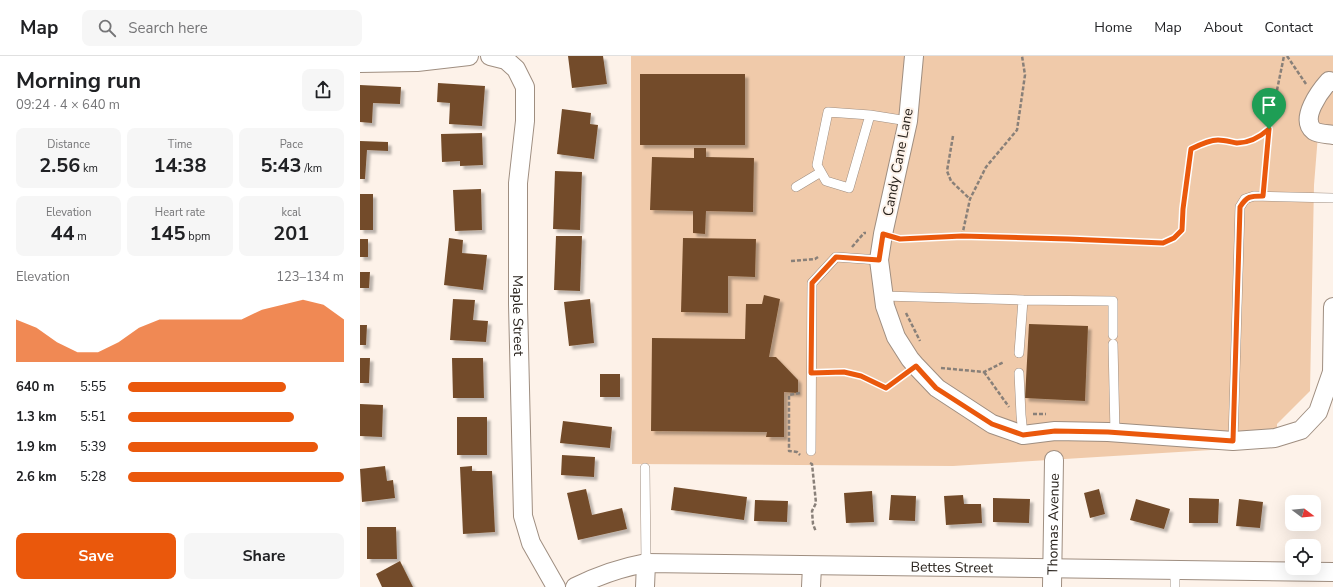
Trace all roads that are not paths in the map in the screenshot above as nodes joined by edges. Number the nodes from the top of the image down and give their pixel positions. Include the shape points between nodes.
1 (469, 56) edge
2 (490, 56) edge
3 (914, 56) edge
4 (360, 63) edge
5 (1333, 82) edge
6 (870, 114) junction
7 (908, 120) junction
8 (1333, 135) edge
9 (821, 172) junction
10 (796, 187) dead end
11 (1333, 198) edge
12 (879, 260) junction
13 (891, 296) junction
14 (1023, 300) junction
15 (1333, 307) edge
16 (1019, 353) dead end
17 (1019, 373) dead end
18 (1115, 433) junction
19 (1023, 435) junction
20 (1233, 441) junction
21 (811, 451) dead end
22 (1054, 460) dead end
23 (645, 468) dead end
24 (646, 563) junction
25 (812, 566) junction
26 (1052, 568) junction
27 (1333, 572) edge
28 (1175, 578) edge
29 (1292, 579) edge
30 (556, 587) edge
31 (575, 587) edge
32 (645, 587) edge
33 (811, 587) edge
34 (1052, 587) edge

1 - 4 street via 417,62
2 - 30 street, Maple Street via 506,60 516,69 525,87 525,121 518,183 523,516 531,543
3 - 7 street, Candy Cane Lane
5 - 8 street via 1329,81 1318,96 1309,115 1310,126 1315,132
6 - 7 lane
6 - 9 lane via 828,112 817,165
6 - 9 lane via 850,188 826,181
7 - 12 street, Candy Cane Lane
9 - 10 lane
11 - 20 lane via 1254,196 1245,199 1240,207
12 - 13 street, Candy Cane Lane
12 - 21 lane via 836,257 812,283
13 - 14 lane
13 - 19 street, Candy Cane Lane via 886,311 896,337 910,359 936,388 992,424
14 - 16 lane
14 - 18 lane via 1113,301
15 - 20 street, Candy Cane Lane via 1332,372 1318,412 1301,430 1275,438
17 - 19 lane
18 - 19 street, Candy Cane Lane via 1055,431
18 - 20 street, Candy Cane Lane
22 - 26 street, Thomas Avenue
23 - 24 lane
24 - 25 street, Bettes Street
24 - 31 street, Bettes Street via 620,568
24 - 32 street
25 - 26 street, Bettes Street
25 - 33 street
26 - 28 street, Bettes Street
26 - 34 street, Thomas Avenue
27 - 29 street, Bettes Street
28 - 29 street, Bettes Street

